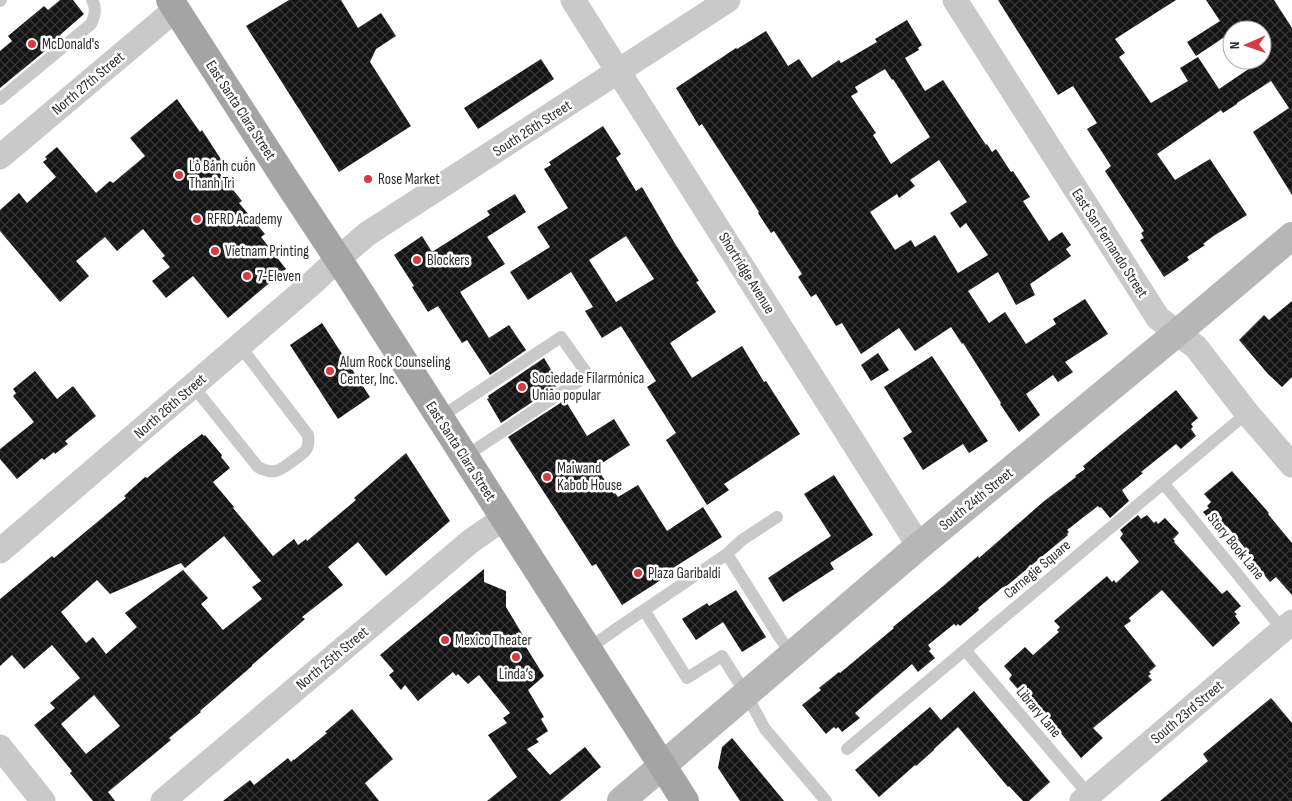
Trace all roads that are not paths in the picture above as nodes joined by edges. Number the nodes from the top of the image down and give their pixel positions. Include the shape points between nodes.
1 (92, 0) edge
2 (574, 0) edge
3 (728, 0) edge
4 (955, 0) edge
5 (173, 4) edge
6 (619, 71) junction
7 (0, 100) edge
8 (0, 156) edge
9 (1292, 236) edge
10 (338, 259) junction
11 (1177, 334) junction
12 (240, 346) junction
13 (193, 386) junction
14 (1247, 413) junction
15 (440, 418) junction
16 (464, 457) junction
17 (1292, 465) edge
18 (1164, 484) junction
19 (777, 517) dead end
20 (504, 518) junction
21 (919, 546) junction
22 (0, 551) edge
23 (727, 554) junction
24 (644, 610) junction
25 (1287, 626) edge
26 (588, 649) junction
27 (965, 650) junction
28 (792, 654) junction
29 (746, 694) junction
30 (0, 747) edge
31 (847, 749) dead end
32 (662, 766) junction
33 (1085, 798) edge
34 (43, 801) edge
35 (163, 801) edge
36 (621, 801) edge
37 (685, 801) edge
38 (826, 801) edge

1 - 7 lane via 96,13 91,24
2 - 6 street, Shortridge Avenue
3 - 6 street, South 26th Street
4 - 11 street, East San Fernando Street via 1158,318
5 - 8 street, North 27th Street
5 - 10 main road, East Santa Clara Street
6 - 10 street, South 26th Street via 367,234
6 - 21 street, Shortridge Avenue
9 - 11 main road, South 24th Street
10 - 12 street, North 26th Street
10 - 15 main road, East Santa Clara Street
11 - 14 street, East San Fernando Street via 1196,347
11 - 21 main road, South 24th Street
12 - 13 street, North 26th Street
12 - 13 lane via 308,435 309,444 305,452 276,471 258,467
13 - 22 street, North 26th Street
14 - 17 street, East San Fernando Street
14 - 18 lane, Carnegie Square
15 - 16 main road, East Santa Clara Street
15 - 16 lane via 561,337 588,374
16 - 20 main road, East Santa Clara Street
18 - 25 lane, Story Book Lane
18 - 27 lane, Carnegie Square
19 - 23 lane
20 - 26 main road, East Santa Clara Street
20 - 35 street, North 25th Street via 471,541
21 - 28 main road, South 24th Street
23 - 24 lane
23 - 28 lane
24 - 26 lane
24 - 29 lane via 687,678 722,656
25 - 33 street, South 23rd Street
26 - 32 main road, East Santa Clara Street
27 - 31 lane, Carnegie Square
27 - 33 lane, Library Lane
28 - 29 main road, South 24th Street
29 - 32 main road, South 24th Street
29 - 38 lane via 765,729
30 - 34 street
32 - 36 main road, South 24th Street
32 - 37 main road, East Santa Clara Street

